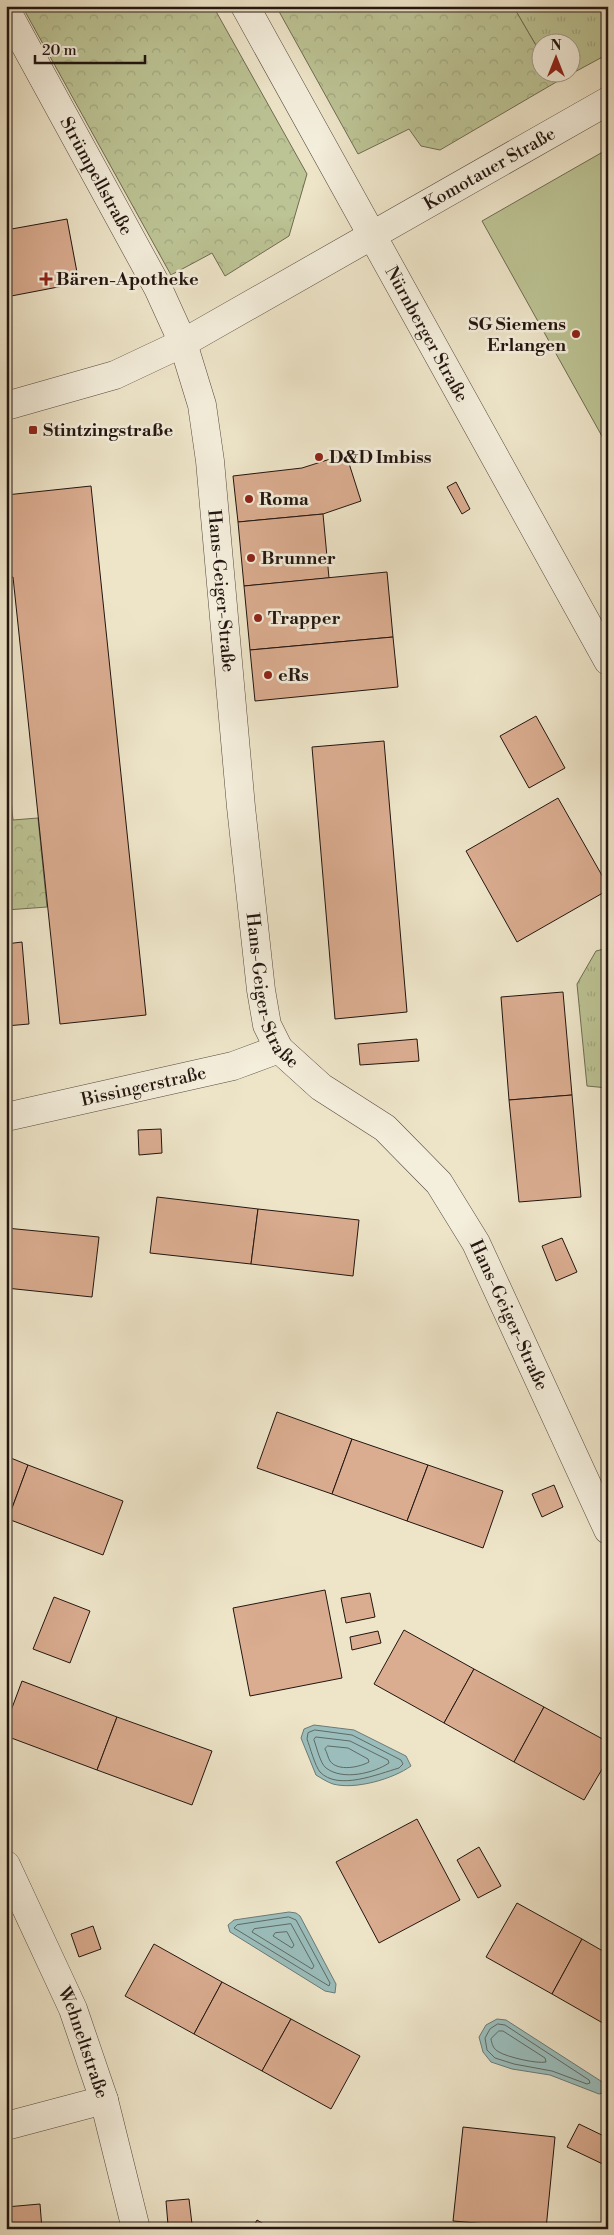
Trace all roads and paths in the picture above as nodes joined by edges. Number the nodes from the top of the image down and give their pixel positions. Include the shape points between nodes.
1 (245, 6) edge
2 (6, 10) edge
3 (608, 101) edge
4 (372, 236) junction
5 (182, 343) junction
6 (6, 406) edge
7 (608, 662) edge
8 (279, 1049) junction
9 (6, 1117) edge
10 (608, 1530) edge
11 (6, 1865) edge
12 (104, 2100) junction
13 (6, 2126) edge
14 (136, 2229) edge

1 - 4 street, Nürnberger Straße
2 - 5 street, Strümpellstraße via 158,288
3 - 4 street, Komotauer Straße
4 - 5 street
4 - 7 street, Nürnberger Straße
5 - 6 street via 115,375
5 - 8 street, Hans-Geiger-Straße via 202,405 206,430 261,990 267,1025
8 - 9 street, Bissingerstraße via 234,1066
8 - 10 street, Hans-Geiger-Straße via 321,1087 385,1128 439,1183 476,1243
11 - 12 street, Wehneltstraße via 73,2009
12 - 13 street
12 - 14 street, Wehneltstraße

